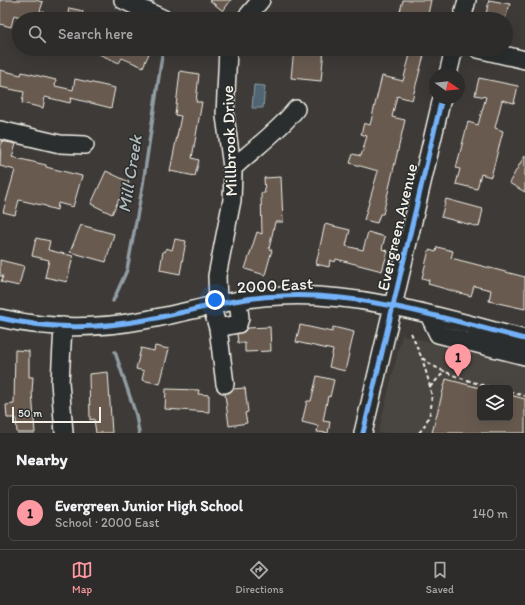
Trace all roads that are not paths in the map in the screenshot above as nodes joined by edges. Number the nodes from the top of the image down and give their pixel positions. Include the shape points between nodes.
1 (123, 0) edge
2 (261, 0) edge
3 (467, 0) edge
4 (149, 12) edge
5 (250, 12) edge
6 (464, 12) edge
7 (228, 56) edge
8 (452, 56) edge
9 (508, 56) edge
10 (525, 60) edge
11 (449, 68) edge
12 (441, 104) edge
13 (296, 109) dead end
14 (0, 130) edge
15 (85, 145) dead end
16 (232, 169) junction
17 (238, 300) junction
18 (215, 304) junction
19 (393, 307) junction
20 (429, 315) junction
21 (0, 318) edge
22 (63, 326) junction
23 (218, 328) junction
24 (525, 339) edge
25 (525, 356) edge
26 (225, 384) dead end
27 (64, 433) edge
28 (363, 433) edge

1 - 4 street
2 - 5 street
3 - 6 street
7 - 16 street, Millbrook Drive via 225,116
8 - 11 street
9 - 10 street
12 - 19 street, Evergreen Avenue
13 - 16 street
14 - 15 street via 60,144
16 - 18 street, Millbrook Drive via 232,200 217,276
17 - 18 street, 2000 East
17 - 19 street, 2000 East via 316,296 355,299
17 - 23 street via 238,324
18 - 22 street, 2000 East via 124,324
18 - 23 street, Millbrook Drive
19 - 20 street, 2000 East
19 - 28 street, Evergreen Avenue
20 - 24 street, 2000 East
20 - 25 street via 438,334
21 - 22 street, 2000 East
22 - 27 street via 60,382
23 - 26 street, Millbrook Drive

